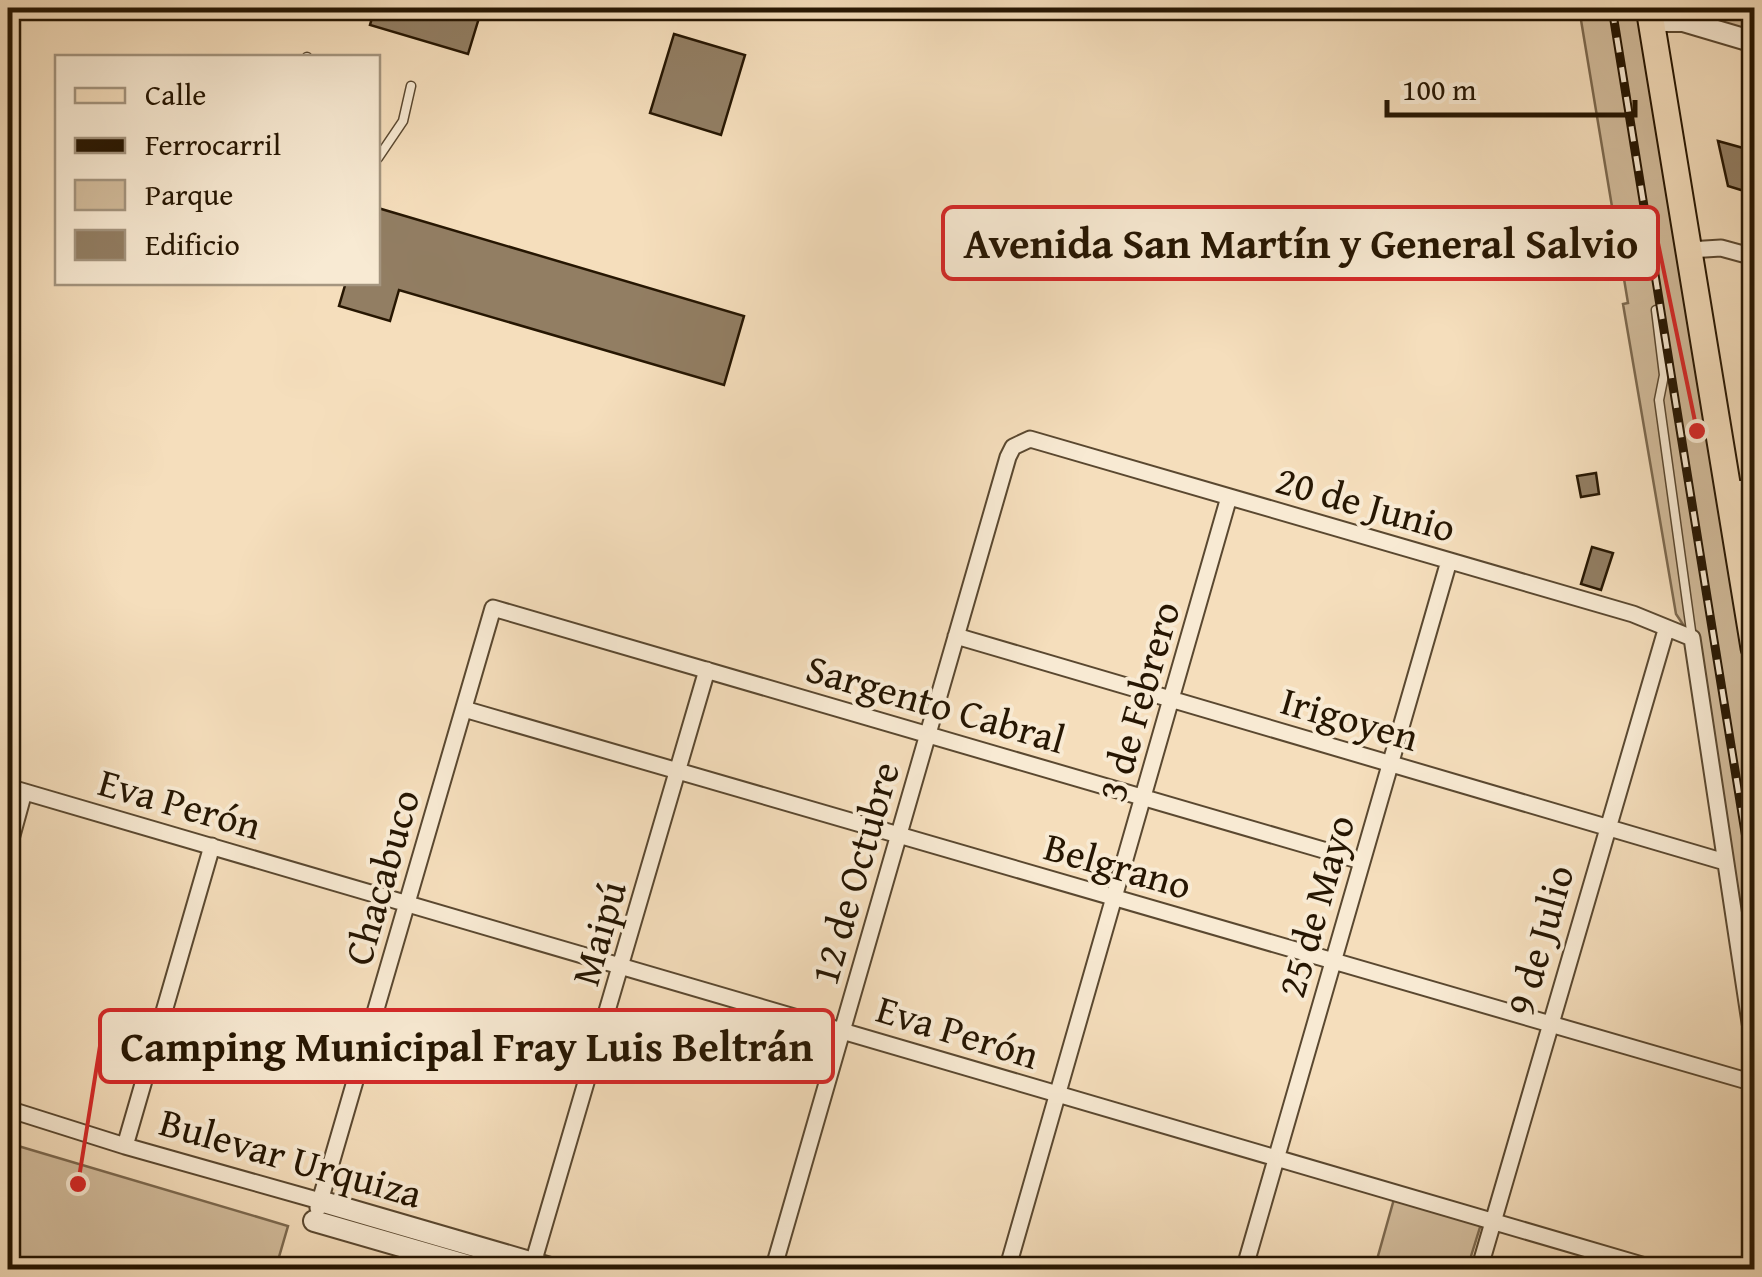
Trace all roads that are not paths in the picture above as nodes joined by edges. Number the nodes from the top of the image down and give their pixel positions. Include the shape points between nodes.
1 (1650, 14) edge
2 (1754, 42) edge
3 (411, 86) dead end
4 (380, 155) edge
5 (1689, 250) junction
6 (1754, 258) edge
7 (1656, 310) dead end
8 (1021, 442) joint
9 (1754, 488) edge
10 (1728, 489) junction
11 (1230, 497) junction
12 (1449, 561) junction
13 (494, 608) joint
14 (1666, 630) junction
15 (956, 636) junction
16 (1692, 638) junction
17 (1754, 648) edge
18 (708, 670) junction
19 (1172, 700) junction
20 (464, 709) junction
21 (928, 734) junction
22 (1390, 764) junction
23 (678, 772) junction
24 (16, 789) edge
25 (1144, 797) junction
26 (1606, 827) junction
27 (898, 836) junction
28 (212, 846) junction
29 (8, 850) edge
30 (1361, 861) junction
31 (1725, 862) junction
32 (1114, 898) junction
33 (407, 902) junction
34 (1332, 961) junction
35 (623, 966) junction
36 (1549, 1024) junction
37 (842, 1030) junction
38 (1754, 1049) edge
39 (1754, 1083) edge
40 (1058, 1095) junction
41 (8, 1109) edge
42 (125, 1146) junction
43 (1277, 1158) junction
44 (317, 1211) junction
45 (1493, 1220) junction
46 (532, 1266) edge
47 (484, 1270) edge
48 (557, 1270) edge
49 (773, 1270) edge
50 (1006, 1270) edge
51 (1244, 1270) edge
52 (1479, 1270) edge
53 (1659, 1270) edge

1 - 2 street
1 - 5 main road
3 - 4 lane via 403,120
5 - 6 street via 1721,248
5 - 10 main road
7 - 16 lane via 1664,375 1660,400
8 - 11 street, 20 de Junio via 1040,440
8 - 15 street, 12 de Octubre via 1008,457
9 - 10 street
10 - 17 main road
11 - 12 street, 20 de Junio
11 - 19 street, 3 de Febrero
12 - 14 street, 20 de Junio via 1633,614
12 - 22 street, 25 de Mayo
13 - 18 street, Sargento Cabral
13 - 20 street, Chacabuco
14 - 16 street, 20 de Junio
14 - 26 street, 9 de Julio
15 - 19 street, Irigoyen
15 - 21 street, 12 de Octubre
16 - 31 street
18 - 21 street, Sargento Cabral
18 - 23 street, Maipú
19 - 22 street, Irigoyen
19 - 25 street, 3 de Febrero
20 - 23 street, Belgrano
20 - 33 street, Chacabuco
21 - 25 street, Sargento Cabral
21 - 27 street, 12 de Octubre
22 - 26 street, Irigoyen
22 - 30 street, 25 de Mayo
23 - 27 street, Belgrano
23 - 35 street, Maipú
24 - 28 street, Eva Perón
24 - 29 street
25 - 30 street, Sargento Cabral
25 - 32 street, 3 de Febrero
26 - 31 street, Irigoyen
26 - 36 street, 9 de Julio
27 - 32 street, Belgrano
27 - 37 street, 12 de Octubre
28 - 33 street, Eva Perón
28 - 42 street
30 - 34 street, 25 de Mayo
31 - 38 street
32 - 34 street, Belgrano
32 - 40 street, 3 de Febrero
33 - 35 street, Eva Perón
33 - 44 street, Chacabuco
34 - 36 street, Belgrano
34 - 43 street, 25 de Mayo
35 - 37 street, Eva Perón
35 - 46 street, Maipú
36 - 39 street, Belgrano
36 - 45 street, 9 de Julio
37 - 40 street, Eva Perón
37 - 49 street, 12 de Octubre
40 - 43 street, Eva Perón
40 - 50 street, 3 de Febrero
41 - 42 street, Bulevar Urquiza
42 - 44 street, Bulevar Urquiza
43 - 45 street, Eva Perón
43 - 51 street, 25 de Mayo
44 - 46 street, Bulevar Urquiza
44 - 47 street, Bulevar Urquiza
45 - 52 street, 9 de Julio
45 - 53 street, Eva Perón
46 - 48 street, Bulevar Urquiza

